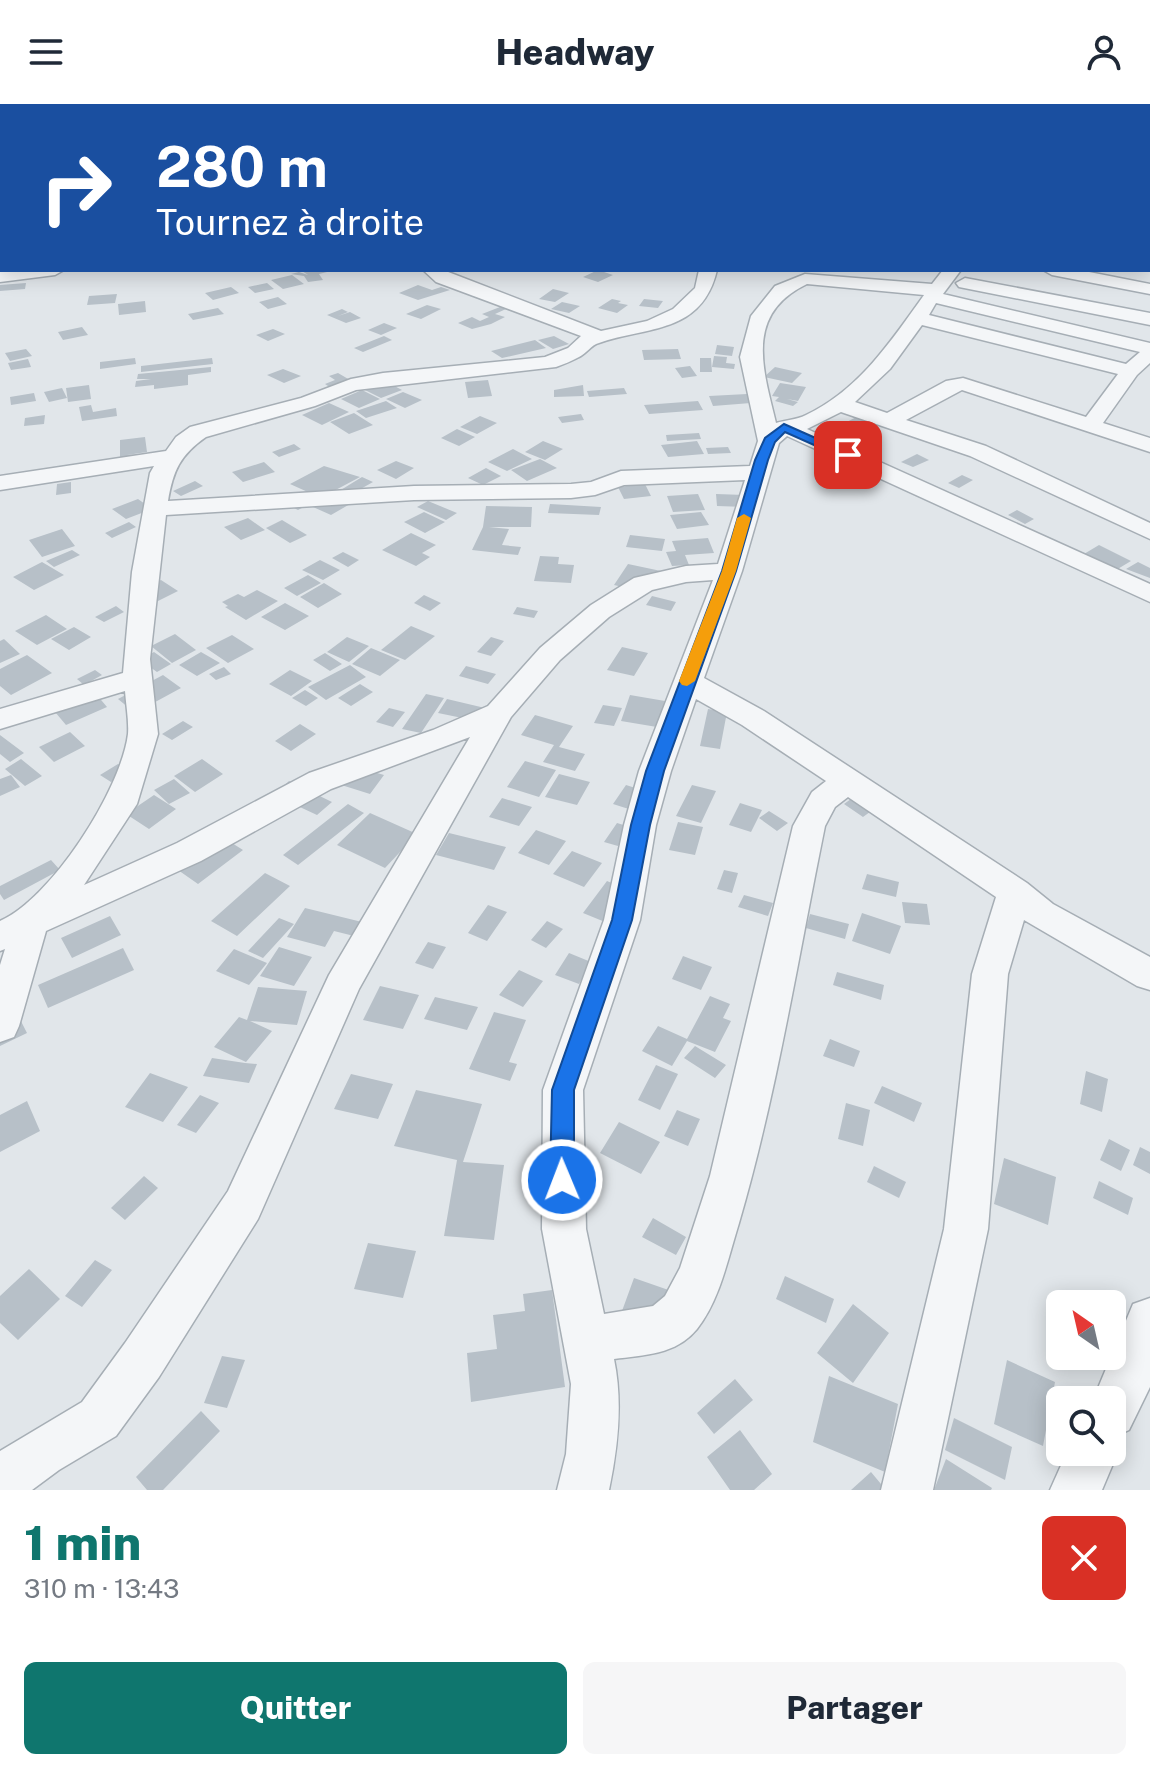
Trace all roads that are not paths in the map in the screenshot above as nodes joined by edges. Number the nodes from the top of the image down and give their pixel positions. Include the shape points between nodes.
1 (39, 272) edge
2 (434, 272) edge
3 (708, 272) edge
4 (1062, 272) edge
5 (0, 277) edge
6 (1150, 289) edge
7 (936, 291) edge
8 (1150, 319) edge
9 (598, 336) junction
10 (1150, 351) edge
11 (1130, 371) junction
12 (839, 404) junction
13 (890, 420) junction
14 (1090, 426) junction
15 (777, 434) junction
16 (1150, 445) edge
17 (172, 457) junction
18 (759, 473) junction
19 (0, 483) edge
20 (154, 509) junction
21 (1150, 532) edge
22 (729, 571) junction
23 (1150, 594) edge
24 (138, 678) junction
25 (687, 681) junction
26 (498, 713) junction
27 (0, 719) edge
28 (847, 781) junction
29 (1015, 892) junction
30 (31, 923) junction
31 (0, 937) edge
32 (1150, 975) edge
33 (0, 1026) edge
34 (1150, 1321) edge
35 (587, 1340) junction
36 (1130, 1391) edge
37 (1087, 1466) edge
38 (0, 1482) edge
39 (583, 1490) edge
40 (907, 1490) edge
41 (1076, 1490) edge

1 - 5 street
2 - 9 street
3 - 9 street via 703,290 680,313 652,326
4 - 6 street
7 - 8 street
7 - 10 street
7 - 11 street
7 - 12 street via 884,364
7 - 15 street via 805,279 781,290 760,316 750,357
9 - 17 street via 549,363 351,385 198,432
10 - 11 street
11 - 14 street
12 - 13 street
12 - 15 street
13 - 14 street via 958,384
13 - 21 street via 1029,473
14 - 16 street
15 - 18 street
15 - 23 street
17 - 19 street
17 - 20 street via 161,473
18 - 20 street via 621,478 571,491 414,493
18 - 22 street
20 - 24 street
22 - 25 street
22 - 26 street via 643,584 600,611 550,654
24 - 27 street
24 - 30 street via 143,734 121,804 79,867
25 - 28 street
25 - 35 street via 640,825 622,920 563,1090 564,1229
26 - 30 street via 320,781 189,852
26 - 38 street via 342,986 243,1205 99,1419
28 - 29 street
28 - 35 street via 823,800 809,826 731,1176 700,1277 681,1312 664,1328
29 - 32 street via 1041,914
29 - 40 street via 990,974 966,1229
30 - 31 street
30 - 33 street
34 - 36 street
35 - 39 street via 595,1384
37 - 41 street

